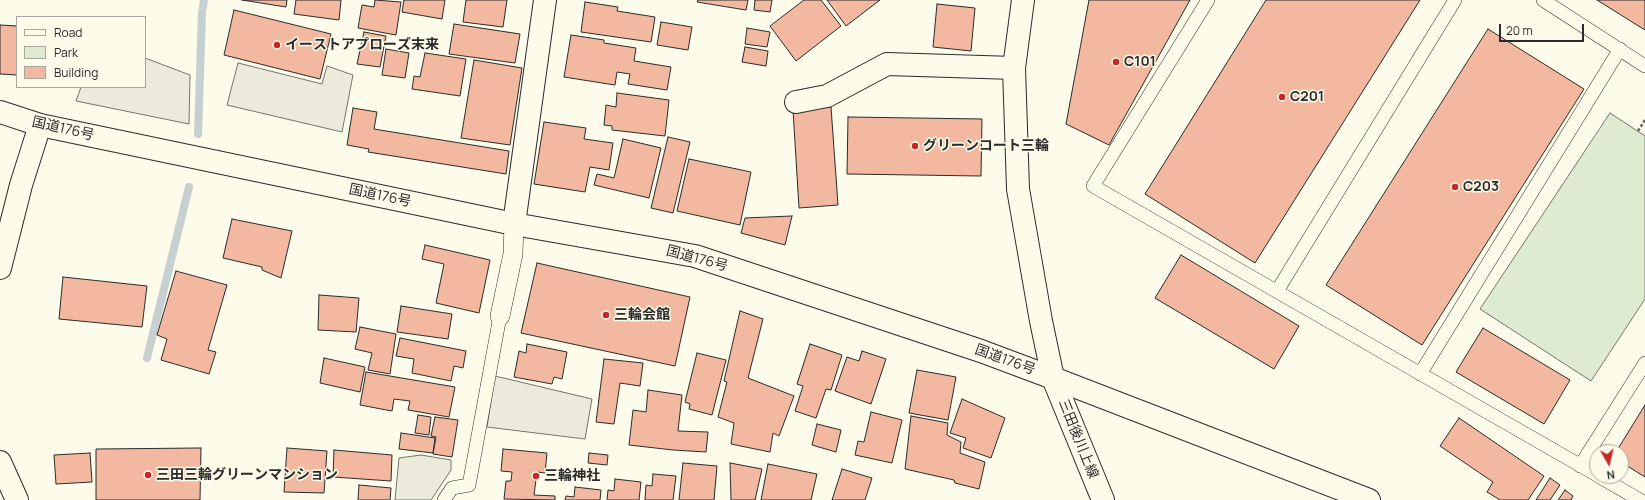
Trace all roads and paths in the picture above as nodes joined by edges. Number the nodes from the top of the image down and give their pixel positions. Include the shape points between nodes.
1 (545, 0) edge
2 (1023, 0) edge
3 (1208, 0) edge
4 (1455, 0) edge
5 (1543, 0) edge
6 (1620, 49) junction
7 (1645, 66) edge
8 (1014, 68) junction
9 (796, 102) dead end
10 (0, 112) edge
11 (1645, 120) edge
12 (40, 125) junction
13 (1638, 131) dead end
14 (514, 224) junction
15 (0, 268) edge
16 (1277, 292) junction
17 (500, 316) joint
18 (1645, 363) edge
19 (1420, 374) junction
20 (1053, 378) junction
21 (0, 462) edge
22 (1580, 466) junction
23 (1589, 471) edge
24 (1611, 484) edge
25 (17, 500) edge
26 (444, 500) edge
27 (1103, 500) edge
28 (1368, 500) edge
29 (1640, 500) edge

1 - 14 main road
2 - 8 main road, 三田後川上線
3 - 16 lane via 1093,186
4 - 16 lane
5 - 6 lane
6 - 7 lane
6 - 19 lane
8 - 9 main road via 887,64 827,96
8 - 20 main road, 三田後川上線 via 1018,189
10 - 12 main road, 国道176号
11 - 13 path
12 - 14 main road, 国道176号
12 - 15 main road via 21,185
14 - 17 street via 513,254
14 - 20 main road, 国道176号 via 695,256 981,351
16 - 19 lane
17 - 26 lane via 469,484 452,488
18 - 22 lane
19 - 22 lane
20 - 27 main road, 三田後川上線
20 - 28 main road, 国道176号
21 - 25 main road
22 - 23 lane
24 - 29 lane

